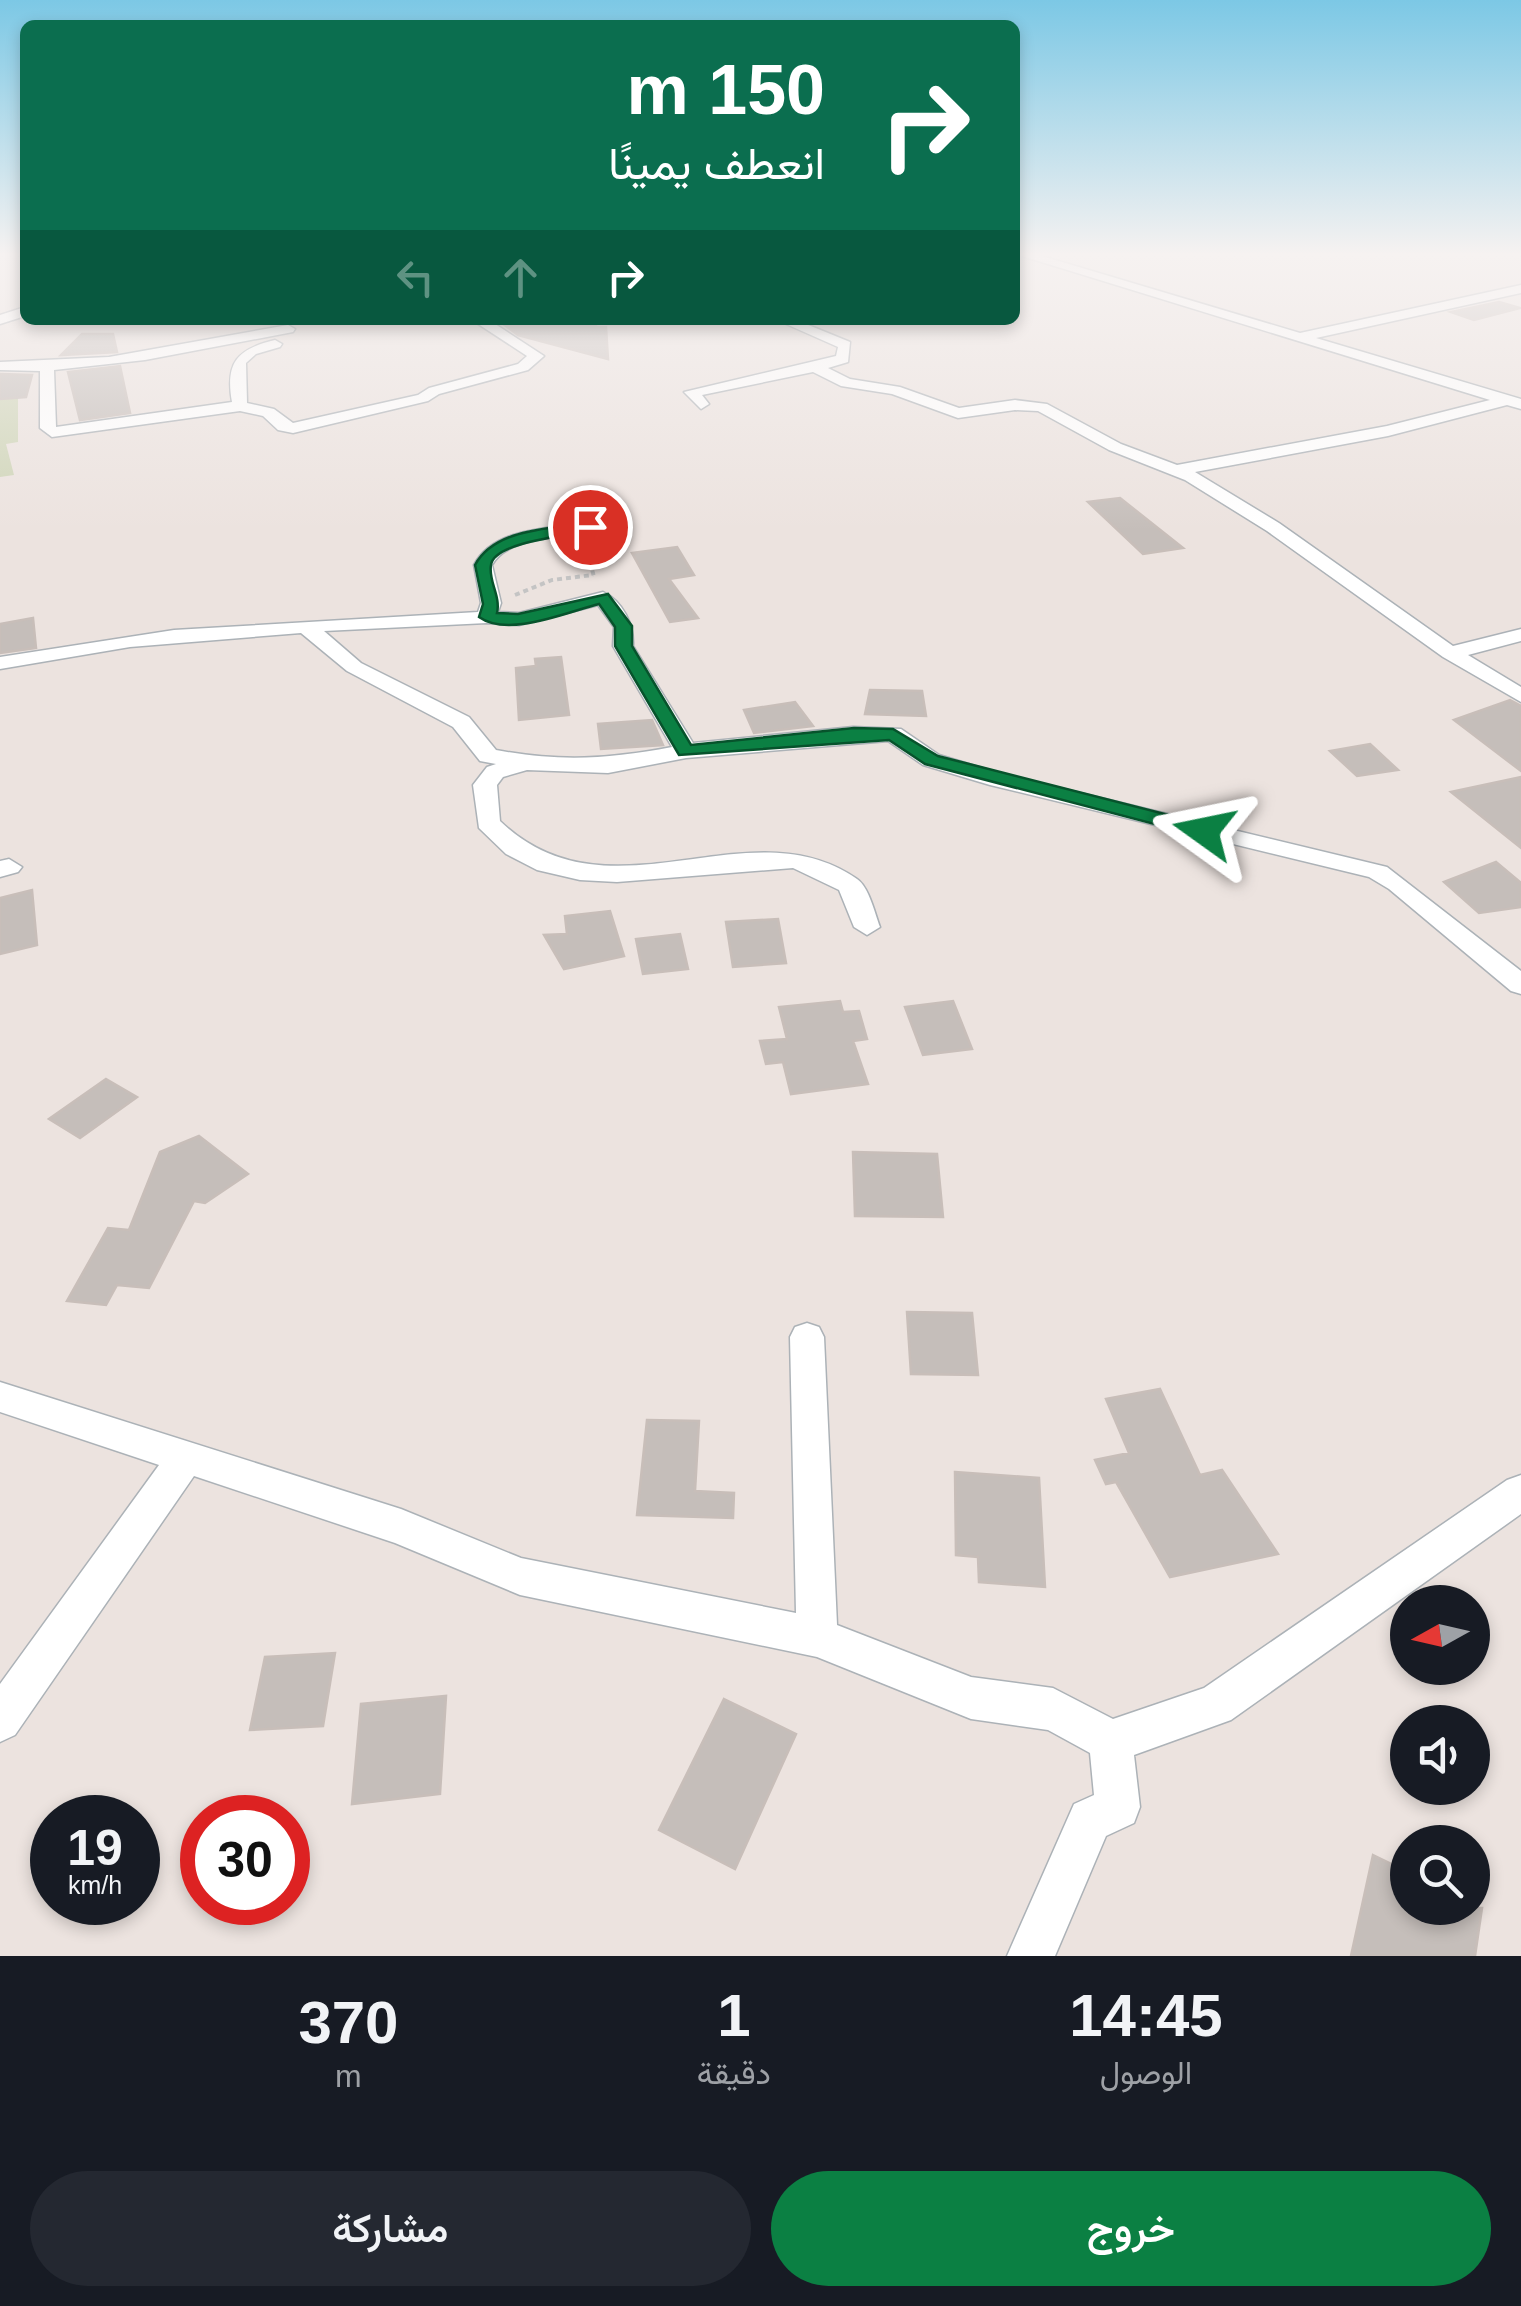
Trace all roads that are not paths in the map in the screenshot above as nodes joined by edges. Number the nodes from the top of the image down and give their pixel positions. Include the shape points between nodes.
1 (203, 347) edge
2 (254, 347) edge
3 (523, 347) edge
4 (845, 347) edge
5 (1333, 347) edge
6 (0, 366) edge
7 (815, 367) junction
8 (48, 368) junction
9 (1513, 402) edge
10 (701, 404) dead end
11 (240, 406) junction
12 (1176, 470) junction
13 (590, 527) dead end
14 (490, 614) junction
15 (305, 626) junction
16 (1521, 635) edge
17 (1450, 652) junction
18 (0, 663) edge
19 (1521, 696) edge
20 (686, 751) junction
21 (527, 763) junction
22 (867, 927) dead end
23 (1521, 985) edge
24 (807, 1337) dead end
25 (0, 1397) edge
26 (186, 1456) junction
27 (1521, 1492) edge
28 (817, 1637) junction
29 (0, 1720) edge
30 (1111, 1740) junction
31 (1031, 1956) edge

1 - 8 street
2 - 11 street via 235,376
3 - 11 street via 537,356 522,368 294,428 268,412
4 - 7 street via 843,358
5 - 9 street
6 - 8 street
7 - 10 street via 692,392
7 - 12 street via 846,383 895,390 958,412 1041,407
8 - 11 street via 52,432
9 - 12 street
12 - 17 street via 1272,527
13 - 14 street via 490,550 483,565
14 - 15 street via 448,624
14 - 20 street via 518,619 603,598 624,626 623,646
15 - 18 street via 133,638
15 - 21 street via 354,667 461,722 488,756
16 - 17 street
17 - 19 street
20 - 21 street via 608,766
20 - 23 street via 893,734 932,760 998,780 1378,872
21 - 22 street via 495,772 485,785 488,823 517,851 594,875 802,862 850,886
24 - 28 street
25 - 26 street
26 - 28 street via 401,1527 520,1576
26 - 29 street
27 - 30 street via 1216,1705
28 - 30 street via 971,1698 1052,1710
30 - 31 street via 1118,1807 1090,1820

